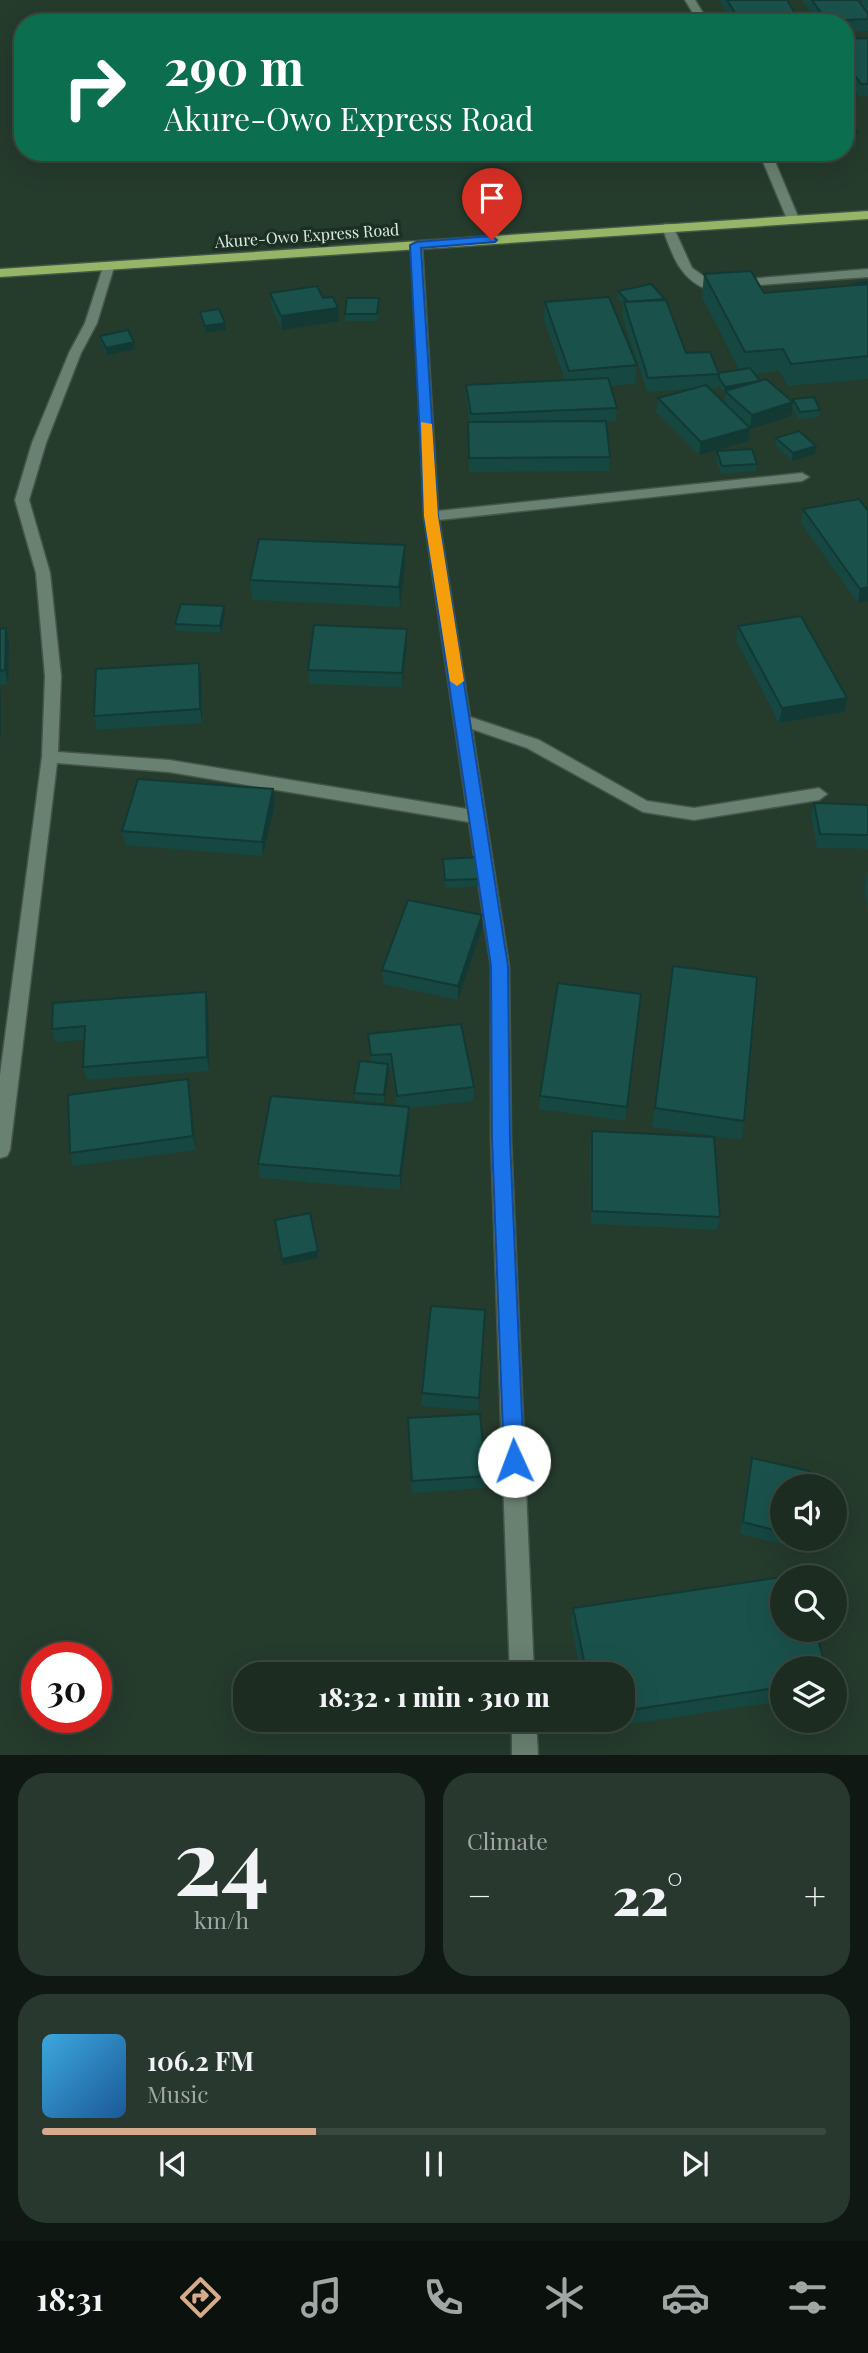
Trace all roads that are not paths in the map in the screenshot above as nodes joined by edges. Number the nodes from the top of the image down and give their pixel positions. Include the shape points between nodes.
1 (769, 161) edge
2 (868, 215) edge
3 (793, 219) junction
4 (668, 227) junction
5 (416, 245) junction
6 (108, 267) junction
7 (0, 273) edge
8 (868, 273) edge
9 (802, 477) dead end
10 (431, 516) junction
11 (463, 720) junction
12 (50, 757) junction
13 (819, 794) dead end
14 (478, 817) junction
15 (0, 1150) edge
16 (521, 1662) edge
17 (525, 1732) edge
18 (526, 1755) edge

1 - 3 street
2 - 3 highway, Akure-Owo Express Road
3 - 4 highway, Akure-Owo Express Road
4 - 5 highway, Akure-Owo Express Road
4 - 8 street via 694,281 710,286
5 - 6 highway, Akure-Owo Express Road
5 - 10 street
6 - 7 highway, Akure-Owo Express Road
6 - 12 street via 91,323 44,430 22,500 43,573 53,676
9 - 10 street
10 - 11 street
11 - 13 street via 533,744 643,806 694,814
11 - 14 street
12 - 14 street via 169,766
12 - 15 street
14 - 16 street via 500,966 501,1139
17 - 18 street

